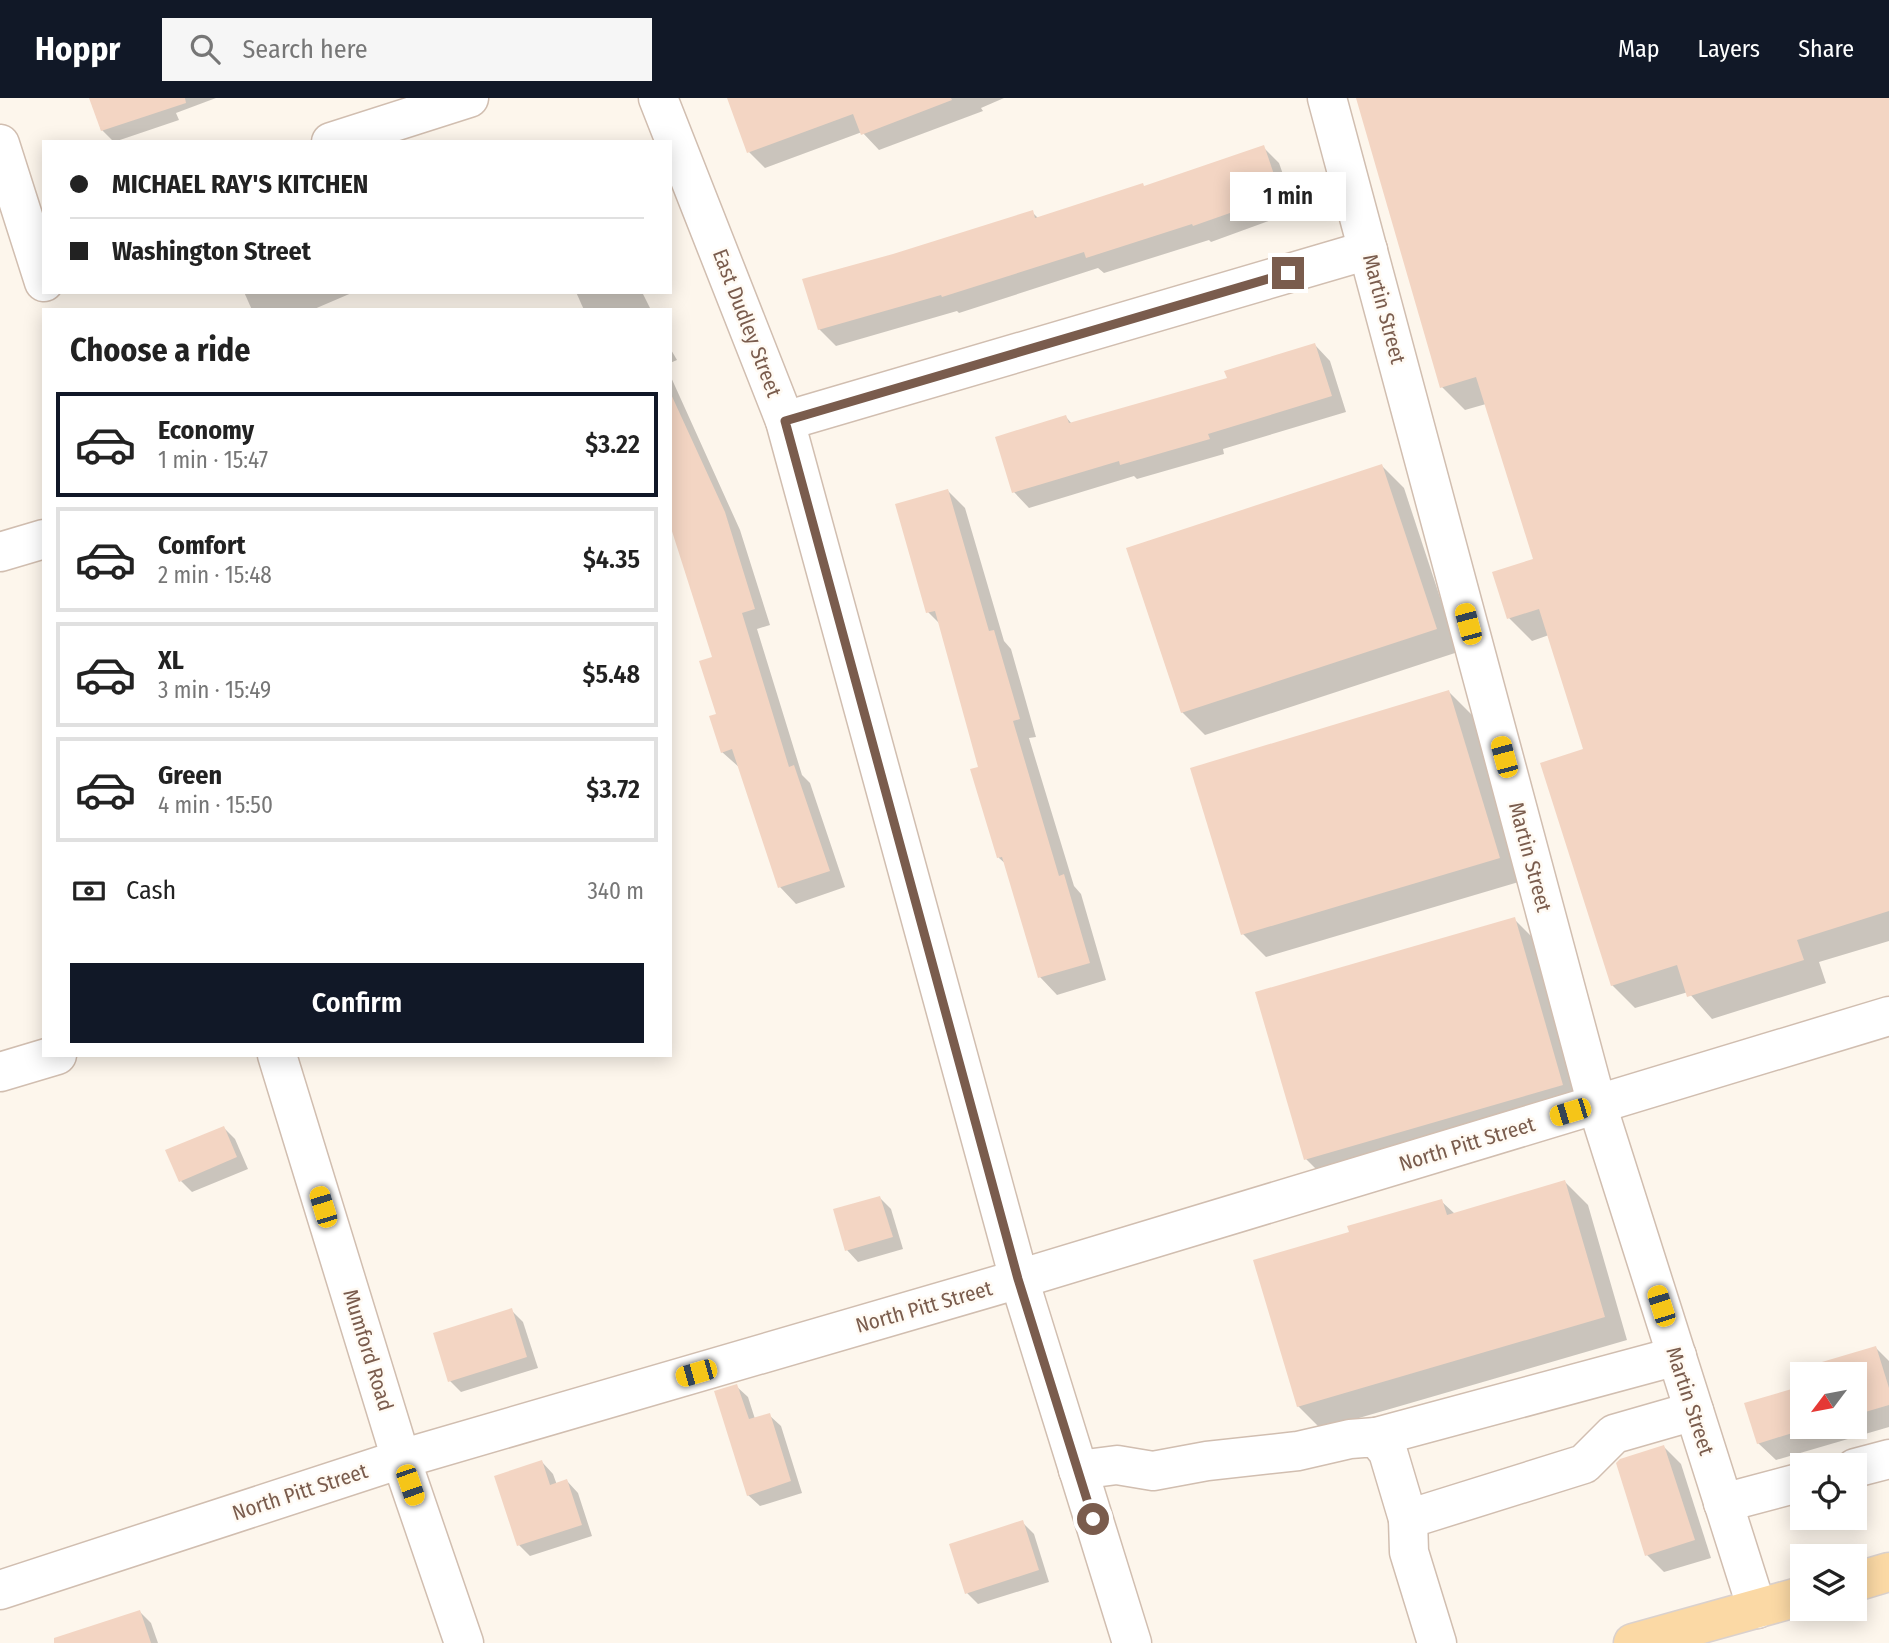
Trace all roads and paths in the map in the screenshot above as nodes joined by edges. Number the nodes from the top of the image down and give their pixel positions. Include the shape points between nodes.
1 (469, 98) edge
2 (658, 98) edge
3 (1327, 98) edge
4 (337, 140) edge
5 (0, 144) edge
6 (37, 235) edge
7 (1368, 250) junction
8 (42, 269) edge
9 (785, 421) junction
10 (42, 540) edge
11 (0, 552) edge
12 (1889, 1016) edge
13 (50, 1057) edge
14 (278, 1057) edge
15 (0, 1072) edge
16 (1597, 1105) junction
17 (1018, 1279) junction
18 (1676, 1356) junction
19 (1694, 1411) junction
20 (1376, 1437) junction
21 (401, 1459) junction
22 (1889, 1459) edge
23 (1867, 1465) edge
24 (1078, 1469) junction
25 (1790, 1485) edge
26 (1723, 1503) junction
27 (1408, 1519) junction
28 (1889, 1572) edge
29 (1867, 1578) edge
30 (0, 1590) edge
31 (1790, 1599) edge
32 (1757, 1609) junction
33 (464, 1643) edge
34 (1132, 1643) edge
35 (1437, 1643) edge
36 (1633, 1643) edge

1 - 4 street
2 - 9 street, East Dudley Street
3 - 7 street, Martin Street
5 - 6 street
6 - 8 street
7 - 9 street
7 - 16 street, Martin Street
9 - 17 street, East Dudley Street
10 - 11 street
12 - 16 street, North Pitt Street
13 - 15 street
14 - 21 street, Mumford Road
16 - 17 street, North Pitt Street
16 - 18 street, Martin Street
17 - 21 street, North Pitt Street
17 - 24 street, East Dudley Street
18 - 19 street, Martin Street
18 - 20 street
19 - 26 street, Martin Street
19 - 27 street via 1624,1429 1584,1464
20 - 24 street via 1153,1471 1117,1465
20 - 27 street via 1388,1452
21 - 30 street, North Pitt Street
21 - 33 street, Mumford Road
22 - 23 street
24 - 34 street, East Dudley Street
25 - 26 street
26 - 32 street, Martin Street
27 - 35 street via 1409,1552
28 - 29 main road
31 - 32 main road
32 - 36 main road

